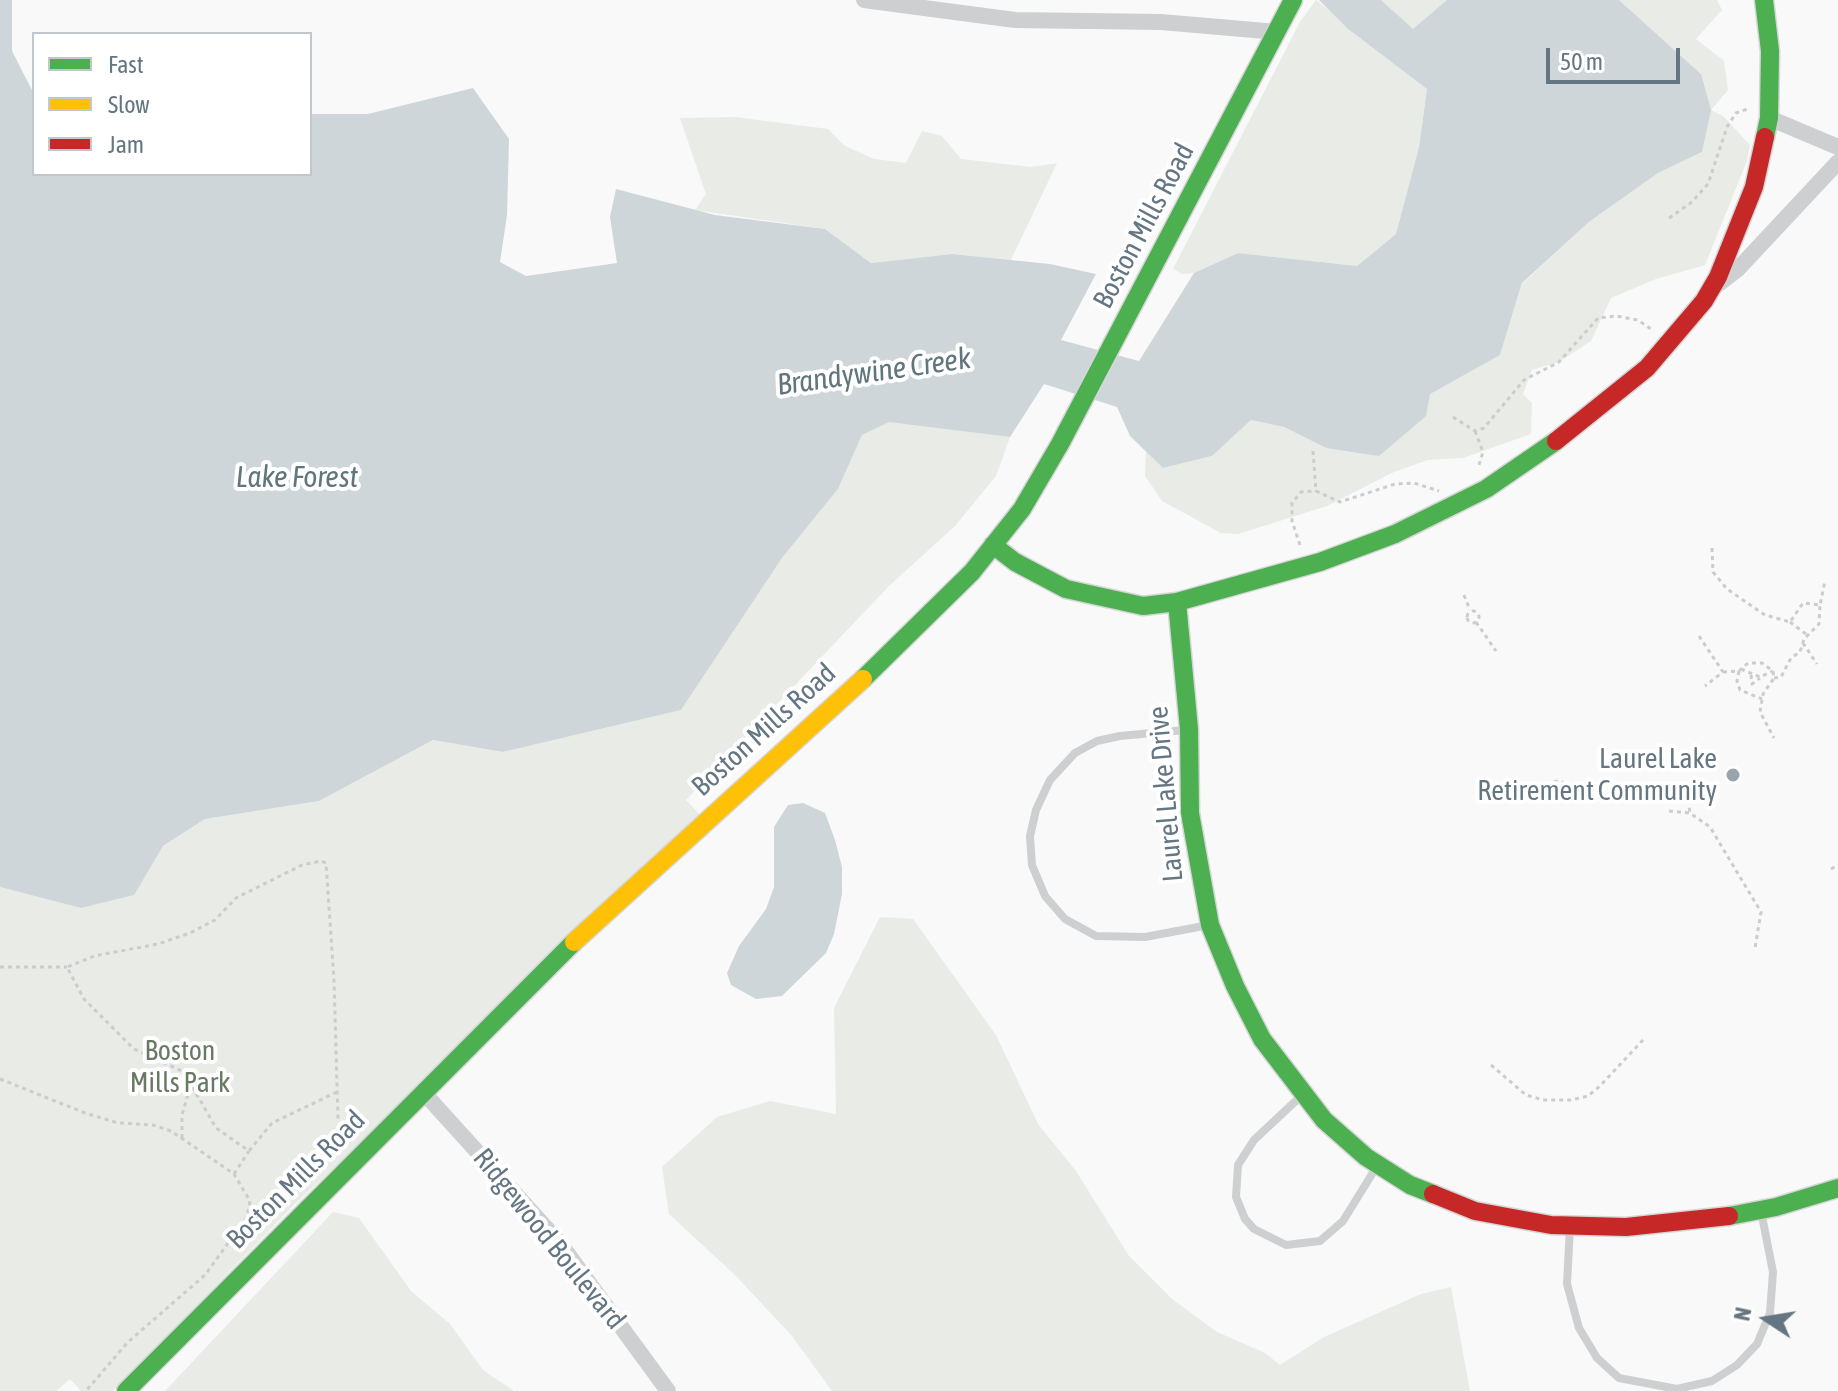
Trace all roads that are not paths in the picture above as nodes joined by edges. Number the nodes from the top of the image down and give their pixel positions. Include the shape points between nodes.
1 (864, 0) edge
2 (1293, 0) edge
3 (1764, 0) edge
4 (950, 6) edge
5 (1277, 32) junction
6 (1769, 113) junction
7 (1838, 147) edge
8 (1838, 162) edge
9 (1711, 290) junction
10 (993, 545) junction
11 (1177, 602) junction
12 (1189, 729) junction
13 (1210, 925) junction
14 (424, 1093) junction
15 (1302, 1095) junction
16 (1377, 1165) junction
17 (1838, 1188) edge
18 (1761, 1210) junction
19 (1570, 1226) junction
20 (126, 1391) edge
21 (668, 1391) edge

1 - 4 street
2 - 5 street, Boston Mills Road
3 - 6 street
4 - 5 street via 1015,20 1161,22
5 - 10 street, Boston Mills Road via 1060,444 1022,509
6 - 7 street
6 - 9 street via 1742,225
8 - 9 street via 1737,270
9 - 11 street via 1629,384 1571,432 1459,503 1309,566
10 - 11 street via 1066,589 1143,606
10 - 14 street, Boston Mills Road via 947,601 571,945
11 - 12 street, Laurel Lake Drive
12 - 13 street, Laurel Lake Drive via 1190,813
12 - 13 lane via 1120,736 1075,753 1043,793 1032,823 1030,851 1045,896 1079,930 1125,939
13 - 15 street, Laurel Lake Drive via 1262,1039
14 - 20 street, Boston Mills Road
14 - 21 street, Ridgewood Boulevard via 559,1242
15 - 16 street, Laurel Lake Drive
15 - 16 lane via 1254,1140 1238,1165 1236,1197 1254,1229 1286,1245 1320,1241 1343,1221
16 - 19 street, Laurel Lake Drive via 1410,1185 1475,1211
17 - 18 street, Laurel Lake Drive
18 - 19 street, Laurel Lake Drive via 1661,1226
18 - 19 lane via 1773,1272 1770,1313 1757,1344 1712,1381 1677,1389 1619,1378 1597,1358 1579,1328 1567,1284

